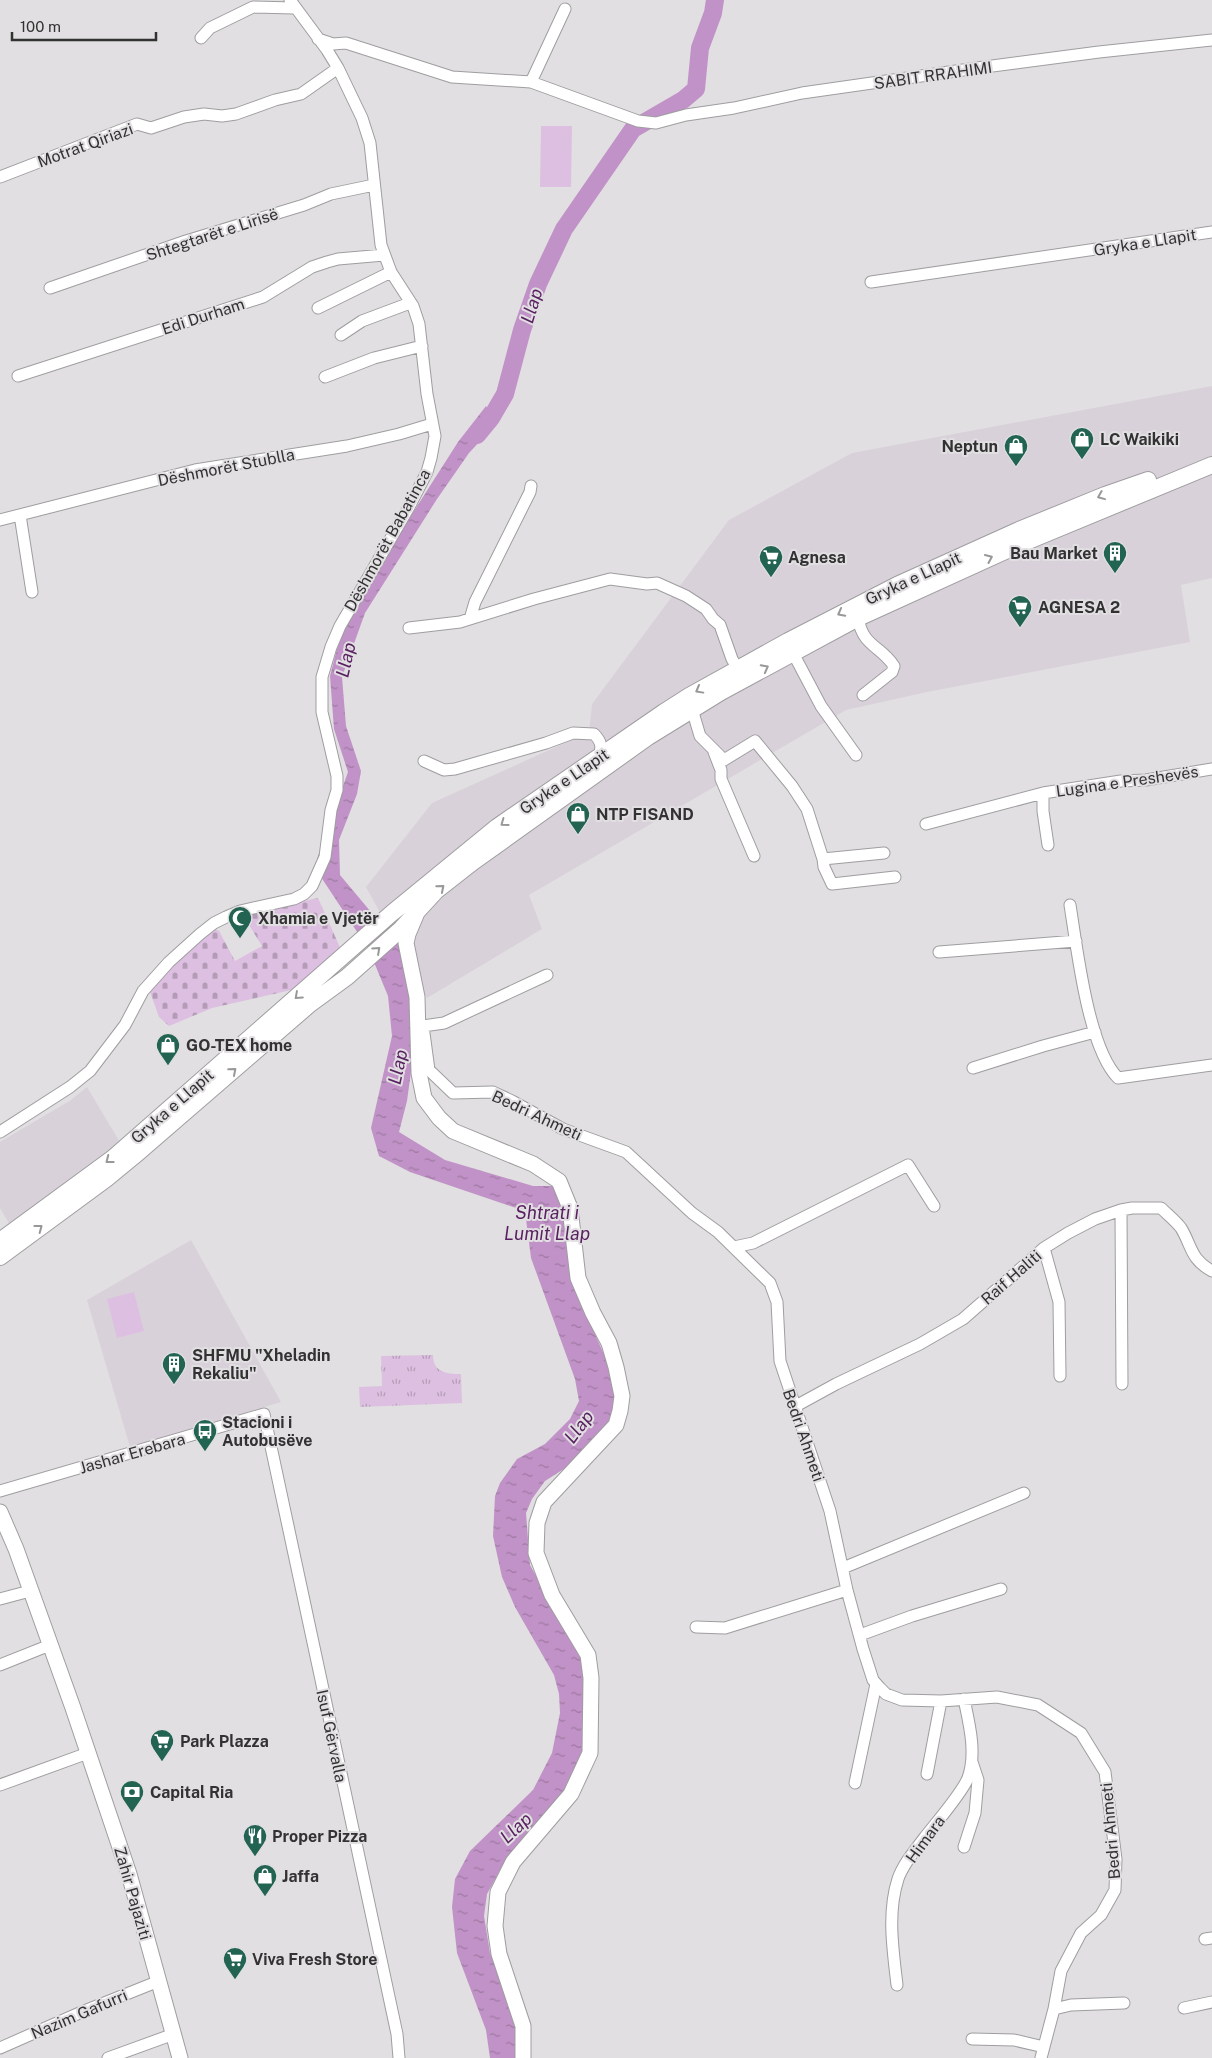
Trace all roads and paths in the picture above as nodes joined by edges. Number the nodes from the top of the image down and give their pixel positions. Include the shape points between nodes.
1 (292, 4) edge
2 (565, 9) dead end
3 (201, 38) dead end
4 (318, 39) junction
5 (1212, 40) edge
6 (338, 68) junction
7 (531, 82) junction
8 (0, 177) edge
9 (374, 185) junction
10 (1212, 232) edge
11 (384, 255) junction
12 (391, 272) junction
13 (871, 282) dead end
14 (50, 288) dead end
15 (410, 303) junction
16 (318, 308) dead end
17 (341, 335) dead end
18 (422, 346) junction
19 (18, 376) dead end
20 (325, 377) dead end
21 (432, 424) junction
22 (1212, 454) edge
23 (1212, 465) edge
24 (531, 486) dead end
25 (20, 515) junction
26 (0, 520) edge
27 (32, 592) dead end
28 (858, 618) junction
29 (470, 619) junction
30 (409, 628) dead end
31 (792, 653) junction
32 (738, 669) junction
33 (863, 695) dead end
34 (692, 709) junction
35 (645, 733) junction
36 (711, 746) junction
37 (856, 755) dead end
38 (602, 760) junction
39 (424, 761) dead end
40 (1212, 769) edge
41 (1043, 793) junction
42 (926, 824) dead end
43 (1048, 845) dead end
44 (884, 853) dead end
45 (754, 856) dead end
46 (823, 859) junction
47 (895, 877) dead end
48 (1070, 905) dead end
49 (407, 928) junction
50 (1076, 941) junction
51 (939, 952) dead end
52 (547, 975) dead end
53 (1095, 1032) junction
54 (1212, 1065) edge
55 (973, 1068) dead end
56 (0, 1132) edge
57 (934, 1206) dead end
58 (1121, 1210) junction
59 (0, 1241) edge
60 (734, 1247) junction
61 (1044, 1248) junction
62 (0, 1257) edge
63 (1212, 1271) edge
64 (1060, 1376) dead end
65 (1122, 1384) dead end
66 (794, 1407) junction
67 (264, 1414) joint
68 (0, 1491) edge
69 (1024, 1493) dead end
70 (0, 1512) edge
71 (6, 1539) edge
72 (843, 1568) junction
73 (1001, 1589) dead end
74 (847, 1590) junction
75 (30, 1591) junction
76 (0, 1598) edge
77 (696, 1627) dead end
78 (860, 1635) junction
79 (50, 1645) junction
80 (0, 1665) edge
81 (876, 1684) junction
82 (964, 1698) junction
83 (941, 1700) junction
84 (88, 1753) junction
85 (972, 1761) junction
86 (927, 1774) dead end
87 (855, 1783) dead end
88 (0, 1785) edge
89 (964, 1847) dead end
90 (159, 1981) junction
91 (897, 1985) dead end
92 (1212, 2002) edge
93 (1124, 2003) dead end
94 (1184, 2008) dead end
95 (1054, 2009) junction
96 (174, 2034) junction
97 (972, 2039) dead end
98 (0, 2048) edge
99 (1043, 2052) edge
100 (108, 2058) edge
101 (180, 2058) edge
102 (398, 2058) edge
103 (524, 2058) edge

1 - 3 street, Dëshmorët Babatinca via 253,7 210,28
1 - 4 street, Dëshmorët Babatinca
2 - 7 street
4 - 6 street, Dëshmorët Babatinca
4 - 7 street via 333,44 346,43 452,77
5 - 7 street, SABIT RRAHIMI via 1099,52 802,93 656,123 638,121
6 - 8 street, Motrat Qiriazi via 294,97 230,115 184,117 151,128 137,124
6 - 9 street, Dëshmorët Babatinca via 362,118 370,144
9 - 11 street, Dëshmorët Babatinca
9 - 14 street, Shtegtarët e Lirisë via 331,194
10 - 13 street, Gryka e Llapit
11 - 12 street, Dëshmorët Babatinca
11 - 19 street, Edi Durham via 338,259 312,267 263,296
12 - 15 street, Dëshmorët Babatinca
12 - 16 street
15 - 17 street via 362,321
15 - 18 street, Dëshmorët Babatinca via 419,324
18 - 20 street via 374,358
18 - 21 street, Dëshmorët Babatinca
21 - 25 street, Dëshmorët Stublla via 346,446 195,470
21 - 56 street, Dëshmorët Babatinca via 435,436 427,472 340,626 322,677 322,712 337,776 337,790 325,856 312,886 294,899 226,917 200,934 143,991 125,1025 90,1070 70,1087
22 -> 32 main road, Gryka e Llapit via 1105,494 896,584
28 -> 23 main road, Gryka e Llapit via 1016,546
24 - 29 street via 475,602
25 - 26 street, Dëshmorët Stublla
25 - 27 street
28 - 31 main road, Gryka e Llapit
28 - 33 street, Gryka e Llapit via 866,639 894,666 892,672
29 - 30 street
29 - 32 street via 610,579 657,583 706,609 720,625
34 -> 31 main road, Gryka e Llapit
31 - 37 street via 821,706
32 -> 35 main road, Gryka e Llapit via 689,696
34 - 35 main road, Gryka e Llapit
34 - 36 street via 700,736
35 - 38 main road, Gryka e Llapit
36 - 45 street via 721,779
36 - 46 street via 724,760 755,741 807,809
38 - 39 street via 600,739 594,734 573,733 454,769 444,770
49 -> 38 main road, Gryka e Llapit via 436,891
38 -> 59 main road, Gryka e Llapit via 497,827 392,913 113,1158
40 - 41 street, Lugina e Preshevës
41 - 42 street, Lugina e Preshevës
41 - 43 street, Lugina e Preshevës
44 - 46 street
46 - 47 street via 832,884
48 - 50 street
62 -> 49 main road, Gryka e Llapit via 106,1179 310,1004
49 - 103 main road via 406,943 417,997 419,1073 424,1098 453,1131 532,1164 559,1181 570,1208 578,1278 609,1343 622,1396 616,1426 544,1502 537,1523 536,1553 548,1586 588,1655 591,1678 590,1753 572,1794 513,1862 498,1892 495,1926 499,1954 523,2026
50 - 51 street
50 - 53 street
52 - 60 street, Bedri Ahmeti via 444,1023 423,1026 429,1070 453,1093 492,1092 563,1130 626,1152
53 - 54 street via 1111,1070 1118,1078
53 - 55 street
57 - 60 street via 908,1165 753,1243
58 - 61 street, Raif Haliti via 1095,1219
58 - 63 street, Raif Haliti via 1161,1208 1180,1227 1192,1254
58 - 65 street
60 - 66 street, Bedri Ahmeti via 770,1284 777,1302 780,1361
61 - 64 street via 1059,1302
61 - 66 street, Raif Haliti via 963,1319
66 - 72 street, Bedri Ahmeti via 830,1512
67 - 68 street, Jashar Erebara
67 - 102 street, Isuf Gërvalla via 397,2034
69 - 72 street
70 - 71 main road, Zahir Pajaziti
71 - 75 main road, Zahir Pajaziti
72 - 74 street, Bedri Ahmeti
73 - 78 street
74 - 77 street via 724,1628
74 - 78 street, Bedri Ahmeti
75 - 76 street
75 - 79 main road, Zahir Pajaziti
78 - 81 street, Bedri Ahmeti
79 - 80 street
79 - 84 main road, Zahir Pajaziti
81 - 83 street, Bedri Ahmeti via 886,1694 902,1700
81 - 87 street
82 - 83 street, Bedri Ahmeti
82 - 85 street, Himara
82 - 95 street, Bedri Ahmeti via 997,1697 1038,1705 1081,1733 1105,1772 1116,1859 1115,1890 1101,1915 1081,1933 1068,1956 1061,1972
83 - 86 street
84 - 88 street
84 - 90 main road, Zahir Pajaziti via 129,1874
85 - 89 street via 978,1780 975,1813
85 - 91 street, Himara via 968,1779 899,1876 891,1912
90 - 96 main road, Zahir Pajaziti
90 - 98 street, Nazim Gafurri
92 - 94 street
93 - 95 street via 1070,2005
95 - 99 street, Bedri Ahmeti
96 - 100 street
96 - 101 main road, Zahir Pajaziti
97 - 99 street, Bedri Ahmeti via 1014,2040

